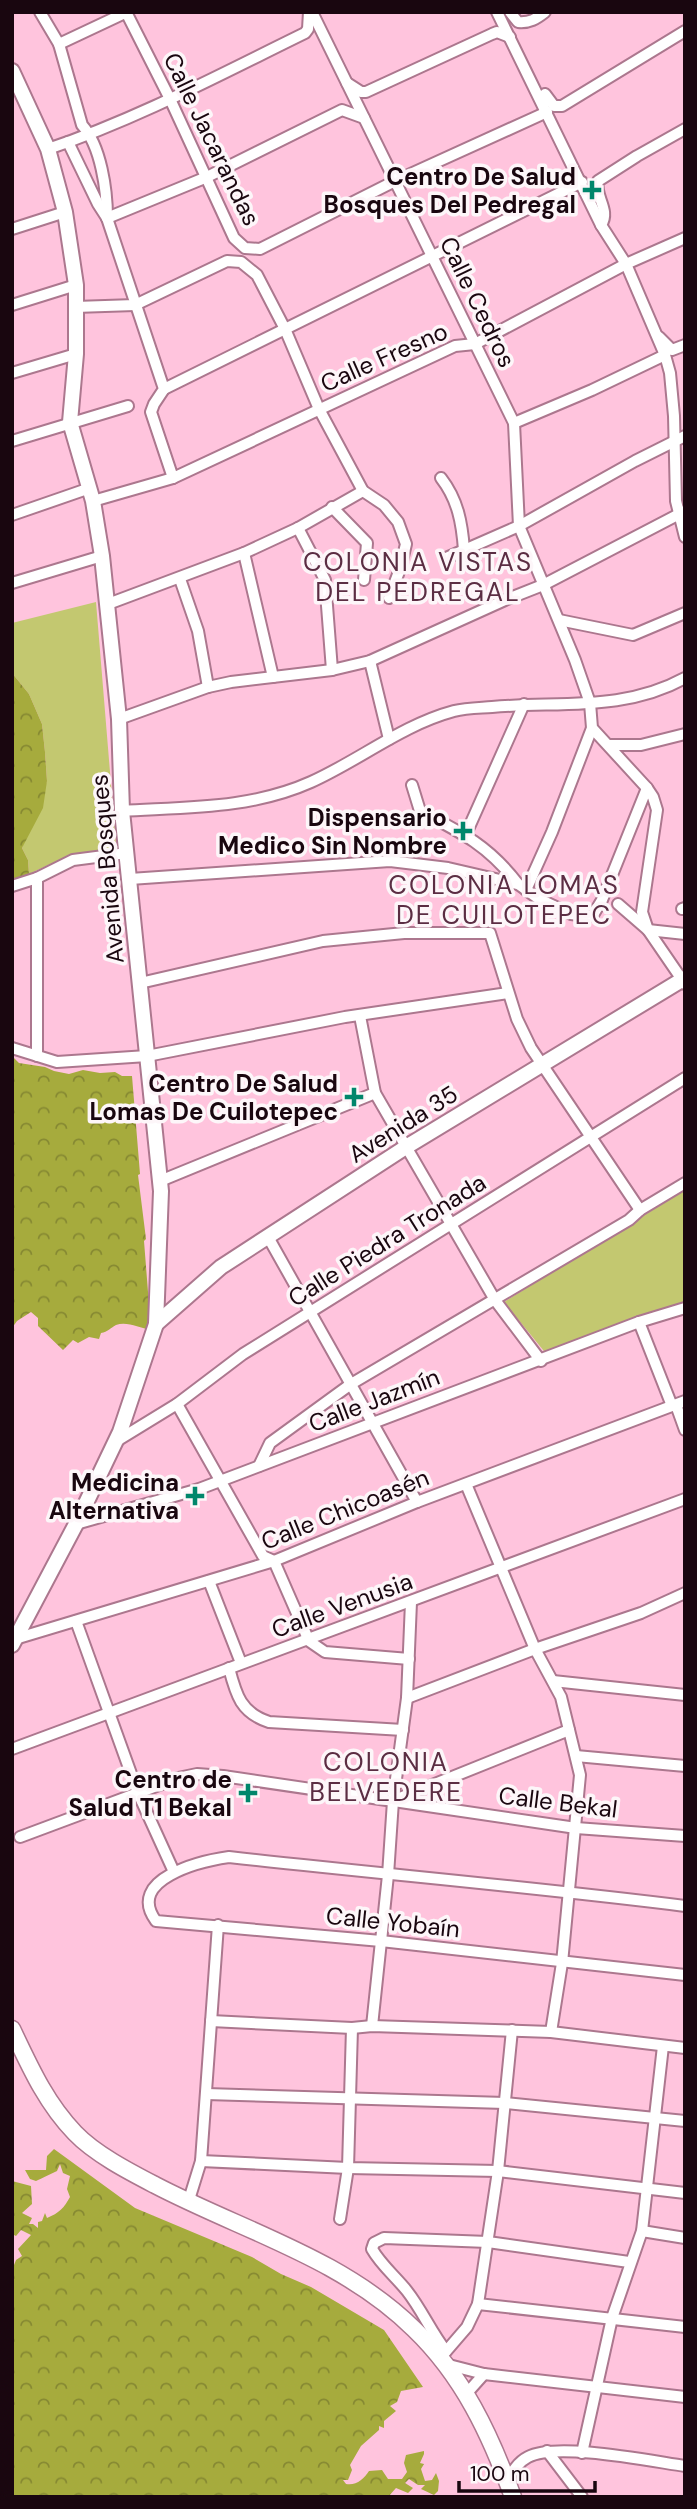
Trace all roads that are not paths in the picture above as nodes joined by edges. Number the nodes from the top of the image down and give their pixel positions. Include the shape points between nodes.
1 (40, 12) edge
2 (126, 12) edge
3 (310, 12) edge
4 (497, 12) edge
5 (510, 12) edge
6 (545, 12) edge
7 (685, 31) edge
8 (510, 37) junction
9 (59, 44) junction
10 (13, 73) edge
11 (346, 83) junction
12 (170, 99) junction
13 (553, 110) junction
14 (364, 118) junction
15 (685, 129) edge
16 (90, 134) junction
17 (68, 142) junction
18 (48, 149) junction
19 (207, 177) junction
20 (395, 181) junction
21 (582, 181) junction
22 (65, 212) junction
23 (107, 218) junction
24 (601, 225) junction
25 (12, 229) edge
26 (685, 237) edge
27 (432, 256) junction
28 (626, 264) junction
29 (76, 285) junction
30 (12, 305) edge
31 (135, 305) junction
32 (75, 307) junction
33 (285, 329) junction
34 (657, 336) junction
35 (475, 344) junction
36 (685, 345) edge
37 (76, 354) junction
38 (665, 355) junction
39 (12, 373) edge
40 (164, 390) junction
41 (128, 406) dead end
42 (319, 409) junction
43 (70, 422) junction
44 (514, 423) junction
45 (680, 439) edge
46 (12, 441) edge
47 (173, 478) junction
48 (441, 478) dead end
49 (363, 491) junction
50 (91, 494) junction
51 (332, 508) junction
52 (681, 513) edge
53 (12, 515) edge
54 (520, 526) junction
55 (298, 528) junction
56 (685, 537) edge
57 (464, 550) junction
58 (244, 552) junction
59 (102, 556) junction
60 (446, 558) dead end
61 (180, 579) junction
62 (364, 580) dead end
63 (12, 583) edge
64 (543, 585) junction
65 (389, 597) dead end
66 (108, 604) junction
67 (685, 613) edge
68 (559, 620) junction
69 (370, 662) junction
70 (332, 670) junction
71 (273, 677) junction
72 (685, 678) edge
73 (208, 687) junction
74 (590, 703) junction
75 (524, 704) junction
76 (119, 719) junction
77 (592, 728) junction
78 (685, 734) edge
79 (389, 739) junction
80 (610, 746) junction
81 (412, 785) dead end
82 (647, 788) junction
83 (122, 811) junction
84 (466, 834) junction
85 (127, 853) junction
86 (37, 878) junction
87 (130, 879) junction
88 (12, 886) edge
89 (522, 887) junction
90 (618, 904) dead end
91 (648, 930) junction
92 (685, 934) edge
93 (684, 980) edge
94 (140, 983) junction
95 (508, 993) junction
96 (360, 1016) junction
97 (12, 1048) edge
98 (37, 1056) junction
99 (147, 1056) junction
100 (542, 1063) junction
101 (685, 1078) edge
102 (375, 1093) junction
103 (591, 1137) junction
104 (406, 1147) junction
105 (160, 1181) junction
106 (685, 1183) edge
107 (640, 1210) junction
108 (453, 1225) junction
109 (268, 1237) junction
110 (495, 1300) junction
111 (685, 1308) edge
112 (309, 1313) junction
113 (639, 1322) junction
114 (156, 1324) junction
115 (541, 1361) junction
116 (351, 1384) junction
117 (177, 1404) junction
118 (678, 1404) edge
119 (373, 1422) junction
120 (685, 1430) edge
121 (115, 1442) junction
122 (259, 1466) junction
123 (220, 1481) junction
124 (466, 1484) junction
125 (685, 1499) edge
126 (417, 1502) junction
127 (76, 1524) junction
128 (274, 1561) junction
129 (502, 1568) junction
130 (209, 1581) junction
131 (685, 1593) edge
132 (411, 1602) junction
133 (76, 1621) junction
134 (309, 1641) junction
135 (14, 1642) edge
136 (535, 1649) junction
137 (409, 1659) junction
138 (242, 1663) junction
139 (229, 1668) junction
140 (553, 1681) junction
141 (685, 1695) edge
142 (407, 1698) junction
143 (109, 1712) junction
144 (403, 1730) junction
145 (569, 1730) junction
146 (12, 1749) edge
147 (576, 1756) junction
148 (685, 1766) edge
149 (138, 1793) junction
150 (393, 1801) junction
151 (576, 1828) junction
152 (685, 1836) edge
153 (20, 1837) dead end
154 (174, 1872) junction
155 (388, 1875) junction
156 (567, 1892) junction
157 (685, 1906) edge
158 (218, 1925) junction
159 (381, 1941) junction
160 (562, 1963) junction
161 (685, 1975) edge
162 (211, 2021) junction
163 (372, 2026) junction
164 (352, 2028) junction
165 (12, 2029) edge
166 (512, 2030) junction
167 (551, 2032) junction
168 (663, 2046) junction
169 (685, 2048) edge
170 (206, 2094) junction
171 (350, 2099) junction
172 (505, 2103) junction
173 (654, 2118) junction
174 (685, 2121) edge
175 (201, 2161) junction
176 (348, 2168) junction
177 (498, 2171) junction
178 (645, 2188) junction
179 (685, 2193) edge
180 (188, 2203) junction
181 (340, 2219) dead end
182 (642, 2231) junction
183 (685, 2238) edge
184 (488, 2242) junction
185 (629, 2262) junction
186 (478, 2304) junction
187 (612, 2318) junction
188 (685, 2327) edge
189 (444, 2357) junction
190 (484, 2374) junction
191 (597, 2387) junction
192 (467, 2393) junction
193 (685, 2397) edge
194 (547, 2451) junction
195 (582, 2453) junction
196 (685, 2466) edge
197 (510, 2489) edge
198 (582, 2497) edge

1 - 9 street
2 - 9 street
2 - 12 street, Calle Jacarandas
3 - 11 street, Calle Cedros
3 - 12 street via 305,33
4 - 8 street
5 - 6 street via 525,23
7 - 13 street, Calle Jacarandas
8 - 11 street via 497,32 366,92
8 - 13 street
9 - 16 street via 82,125
10 - 18 street, Avenida Bosques
11 - 14 street, Calle Cedros
12 - 16 street
12 - 19 street, Calle Jacarandas
13 - 20 street, Calle Jacarandas
13 - 21 street via 560,137
14 - 19 street via 342,110
14 - 20 street, Calle Cedros
15 - 24 street via 598,181 605,213
16 - 17 street
16 - 23 street via 107,193
17 - 18 street
17 - 23 street
18 - 22 street, Avenida Bosques
19 - 20 street, Calle Jacarandas via 234,238 245,247 260,249
19 - 23 street
20 - 27 street, Calle Cedros
21 - 24 street
21 - 27 street
22 - 25 street
22 - 29 street, Avenida Bosques
23 - 31 street
24 - 28 street
26 - 28 street, Calle Fresno
27 - 33 street
27 - 35 street, Calle Cedros
28 - 34 street
28 - 35 street, Calle Fresno
29 - 30 street
29 - 32 street, Avenida Bosques
31 - 32 street, Calle Jacarandas
31 - 33 street, Calle Jacarandas via 227,261 241,262 257,275
31 - 40 street
32 - 37 street, Avenida Bosques
33 - 40 street
33 - 42 street, Calle Jacarandas
34 - 36 street via 672,350
34 - 38 street
35 - 42 street, Calle Fresno via 455,346
35 - 44 street, Calle Cedros
37 - 39 street
37 - 43 street, Avenida Bosques
38 - 44 street
38 - 45 street
40 - 47 street via 151,412
41 - 43 street
42 - 47 street, Calle Fresno
42 - 49 street, Calle Jacarandas
43 - 46 street
43 - 50 street, Avenida Bosques
44 - 54 street, Calle Cedros
45 - 52 street
45 - 54 street
47 - 50 street, Calle Fresno
48 - 57 street via 454,496
49 - 51 street
49 - 65 street via 398,522 406,544
50 - 53 street, Calle Fresno
50 - 59 street, Avenida Bosques
51 - 55 street
51 - 62 street via 367,543
52 - 56 street
52 - 64 street
54 - 57 street
54 - 64 street, Calle Cedros
55 - 58 street
55 - 70 street via 325,580
57 - 60 street
58 - 61 street
58 - 71 street
59 - 63 street
59 - 66 street, Avenida Bosques
61 - 66 street
61 - 73 street via 198,631
64 - 68 street, Calle Cedros
64 - 69 street
66 - 76 street, Avenida Bosques
67 - 68 street via 633,635
68 - 74 street, Calle Cedros
69 - 70 street
69 - 79 street
70 - 71 street
71 - 73 street
72 - 74 street via 637,698
73 - 76 street
74 - 75 street
74 - 77 street, Calle Cedros
75 - 79 street via 458,710
75 - 84 street
76 - 83 street, Avenida Bosques
77 - 80 street
77 - 89 street via 552,832
78 - 80 street via 641,746
79 - 83 street via 312,782 252,802
80 - 82 street
81 - 84 street via 420,811
82 - 89 street via 593,915 571,914
82 - 91 street via 657,810 642,912
83 - 85 street, Avenida Bosques
84 - 89 street via 500,861
85 - 86 street via 74,860
85 - 87 street, Avenida Bosques
86 - 88 street
86 - 98 street
87 - 89 street via 390,861 448,868
87 - 94 street, Avenida Bosques
90 - 91 street
91 - 92 street
91 - 93 street
93 - 100 street, Avenida 35
94 - 95 street via 323,941 404,933 489,933
94 - 99 street, Avenida Bosques
95 - 96 street
95 - 100 street via 524,1034
96 - 99 street
96 - 102 street
97 - 98 street
98 - 99 street via 57,1062
99 - 105 street, Avenida Bosques
100 - 103 street
100 - 104 street, Avenida 35
101 - 103 street, Calle Piedra Tronada
102 - 104 street
102 - 105 street
103 - 107 street
103 - 108 street, Calle Piedra Tronada
104 - 108 street
104 - 109 street, Avenida 35
105 - 114 street, Avenida Bosques
106 - 107 street
107 - 110 street
108 - 110 street
108 - 112 street, Calle Piedra Tronada
109 - 112 street
109 - 114 street, Avenida 35 via 221,1266
110 - 115 street
110 - 116 street
111 - 113 street, Calle Jazmín
112 - 116 street
112 - 117 street, Calle Piedra Tronada via 243,1354
113 - 115 street, Calle Jazmín
113 - 118 street
114 - 121 street, Avenida Bosques
115 - 119 street, Calle Jazmín
116 - 119 street
116 - 122 street via 270,1443
117 - 121 street, Calle Piedra Tronada
117 - 123 street
118 - 120 street
118 - 124 street, Calle Chicoasén
119 - 122 street, Calle Jazmín
119 - 126 street
121 - 127 street, Avenida Bosques
122 - 123 street, Calle Jazmín
123 - 127 street, Calle Jazmín
123 - 128 street via 263,1556
124 - 126 street, Calle Chicoasén
124 - 129 street
125 - 129 street, Calle Venusia
126 - 128 street, Calle Chicoasén
127 - 135 street, Avenida Bosques
128 - 130 street, Calle Chicoasén
128 - 134 street
129 - 132 street, Calle Venusia
129 - 136 street
130 - 133 street, Calle Chicoasén
130 - 138 street
131 - 136 street
132 - 134 street, Calle Venusia
132 - 137 street
133 - 135 street, Calle Chicoasén
133 - 143 street
134 - 137 street via 326,1652
134 - 138 street, Calle Venusia
136 - 140 street
136 - 142 street
137 - 142 street
138 - 139 street, Calle Venusia
139 - 143 street, Calle Venusia
139 - 144 street via 234,1689 256,1718
140 - 141 street
140 - 145 street
142 - 144 street
143 - 146 street, Calle Venusia
143 - 149 street
144 - 150 street
145 - 147 street
145 - 150 street
147 - 148 street
147 - 151 street via 580,1775
149 - 150 street, Calle Bekal via 197,1774
149 - 153 street, Calle Bekal
149 - 154 street
150 - 151 street, Calle Bekal
150 - 155 street
151 - 152 street, Calle Bekal
151 - 156 street
154 - 155 street via 229,1857
154 - 158 street, Calle Yobaín via 159,1882 151,1895 156,1921
155 - 156 street
155 - 159 street
156 - 157 street
156 - 160 street
158 - 159 street, Calle Yobaín
158 - 162 street
159 - 160 street, Calle Yobaín
159 - 163 street
160 - 161 street, Calle Yobaín
160 - 167 street
162 - 164 street
162 - 170 street
163 - 164 street
163 - 166 street
164 - 171 street
165 - 180 main road via 33,2075 77,2136
166 - 167 street
166 - 172 street
167 - 168 street
168 - 169 street
168 - 173 street
170 - 171 street
170 - 175 street
171 - 172 street
171 - 176 street
172 - 173 street
172 - 177 street
173 - 174 street
173 - 178 street
175 - 176 street
175 - 180 street
176 - 177 street
176 - 181 street
177 - 178 street
177 - 184 street
178 - 179 street
178 - 182 street
180 - 189 main road via 336,2270 389,2307
182 - 183 street
182 - 185 street
184 - 185 street
184 - 186 street
184 - 189 street via 384,2238 374,2242 376,2257 407,2291
185 - 187 street
186 - 187 street
186 - 189 street
187 - 188 street
187 - 191 street
189 - 190 street
189 - 192 main road
190 - 191 street
190 - 192 street
191 - 193 street
191 - 195 street
192 - 197 main road
194 - 195 street
194 - 197 street via 525,2458 514,2468
194 - 198 street
195 - 196 street

